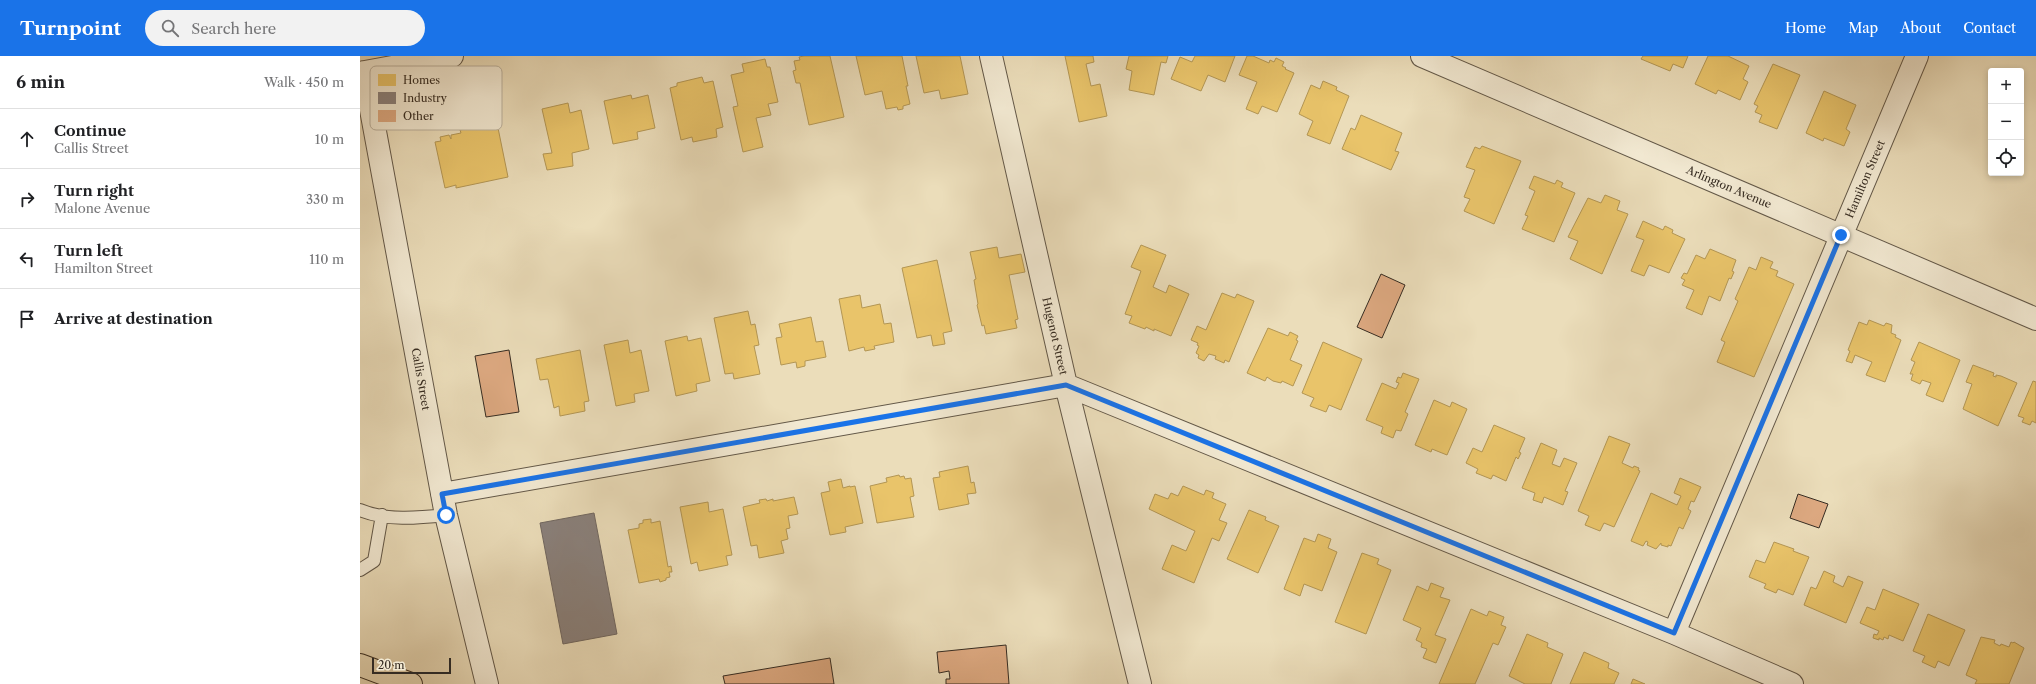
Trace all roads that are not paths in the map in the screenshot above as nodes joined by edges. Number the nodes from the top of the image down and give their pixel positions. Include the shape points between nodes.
1 (452, 56) edge
2 (991, 56) edge
3 (1422, 56) edge
4 (1917, 56) edge
5 (399, 66) edge
6 (362, 73) edge
7 (370, 115) edge
8 (373, 130) edge
9 (1841, 235) junction
10 (2036, 319) edge
11 (1066, 385) junction
12 (444, 505) junction
13 (360, 510) edge
14 (382, 516) junction
15 (360, 570) edge
16 (1674, 633) junction
17 (360, 665) edge
18 (388, 680) edge
19 (411, 684) edge
20 (487, 684) edge
21 (1140, 684) edge
22 (1792, 684) edge

1 - 5 street
2 - 11 street, Hugenot Street
3 - 9 street, Arlington Avenue
4 - 9 street, Hamilton Street
6 - 7 street, Callis Street
8 - 12 street, Callis Street
9 - 10 street, Arlington Avenue
9 - 16 street, Hamilton Street
11 - 12 street
11 - 16 street
11 - 21 street, Hugenot Street
12 - 14 lane via 417,518
12 - 20 street, Callis Street
13 - 14 lane
14 - 15 lane via 374,561
16 - 22 street
17 - 18 main road
18 - 19 main road

